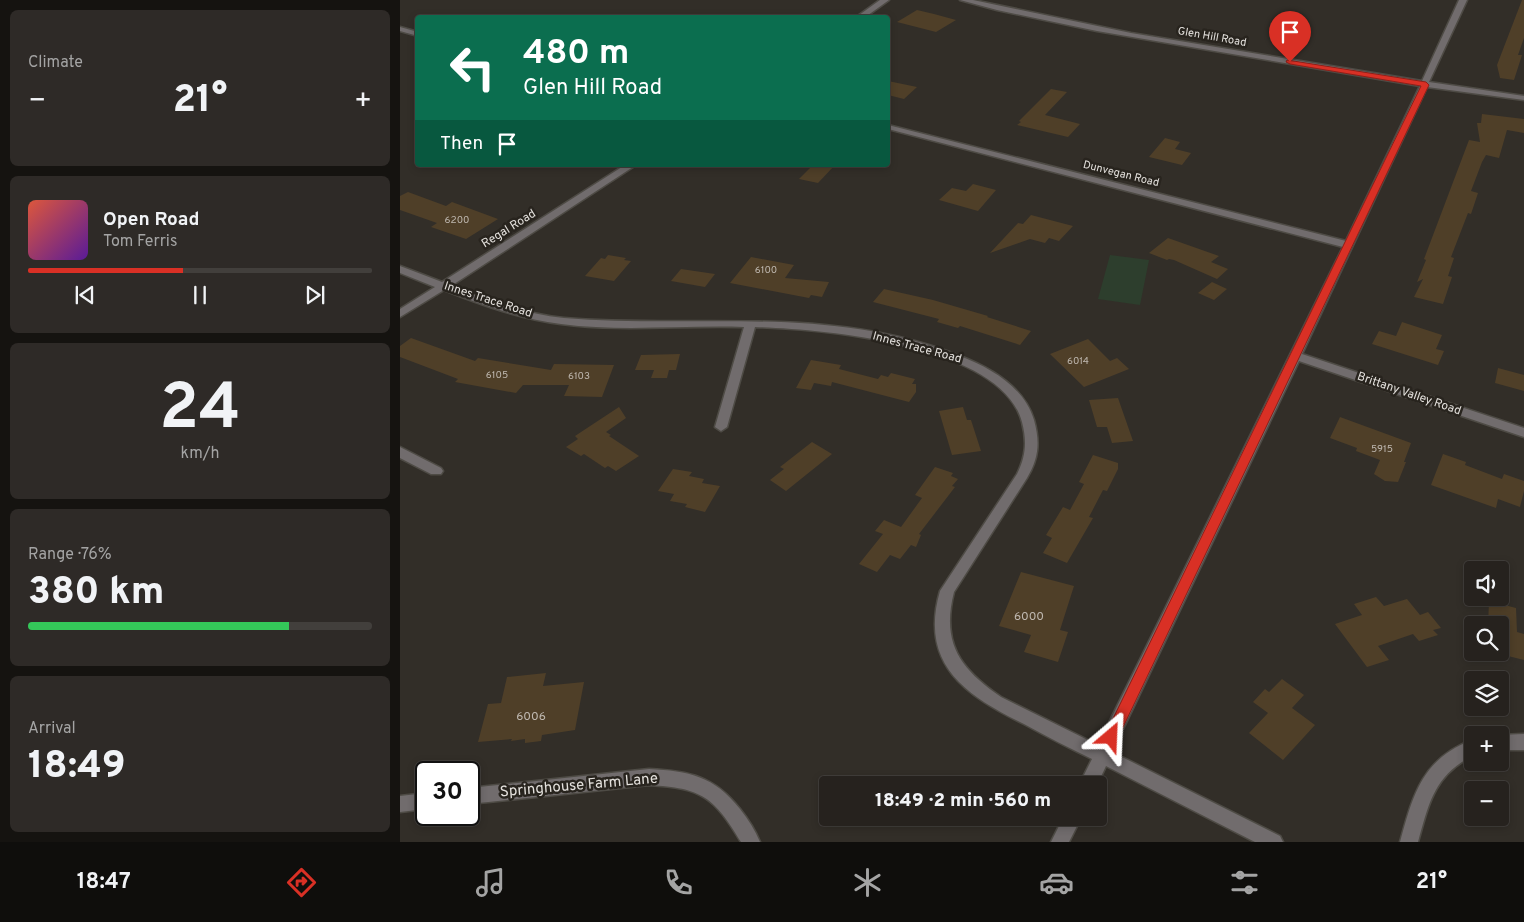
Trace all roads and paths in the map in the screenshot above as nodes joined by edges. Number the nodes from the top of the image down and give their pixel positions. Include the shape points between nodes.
1 (885, 0) edge
2 (964, 0) edge
3 (1463, 0) edge
4 (862, 15) edge
5 (400, 29) edge
6 (415, 33) edge
7 (1426, 85) junction
8 (1502, 98) junction
9 (1524, 98) edge
10 (1524, 104) edge
11 (890, 128) edge
12 (628, 167) edge
13 (1348, 245) junction
14 (400, 269) edge
15 (443, 285) junction
16 (400, 314) edge
17 (750, 324) junction
18 (1295, 356) junction
19 (722, 427) dead end
20 (1524, 433) edge
21 (400, 452) edge
22 (436, 471) dead end
23 (1509, 742) edge
24 (1524, 742) edge
25 (1464, 751) edge
26 (1102, 755) junction
27 (1092, 776) edge
28 (480, 795) edge
29 (415, 802) edge
30 (400, 804) edge
31 (1068, 826) edge
32 (751, 842) edge
33 (1060, 842) edge
34 (1274, 842) edge
35 (1409, 842) edge

1 - 4 street
2 - 7 street, Glen Hill Road via 1102,29
3 - 7 street
5 - 6 street
7 - 8 street, Glen Hill Road via 1476,97
7 - 13 street
8 - 9 street, Glen Hill Road
8 - 10 street, Glen Hill Road
11 - 13 street, Dunvegan Road
12 - 15 street, Regal Road
13 - 18 street
14 - 15 street, Innes Trace Road
15 - 16 street, Regal Road
15 - 17 street, Innes Trace Road via 519,313 559,320 602,324
17 - 19 street
17 - 26 street, Innes Trace Road via 849,331 895,340 969,363 993,376 1016,397 1031,427 1029,461 947,591 941,613 942,637 960,673 982,694
18 - 20 street, Brittany Valley Road
18 - 26 street
21 - 22 street
23 - 24 street
25 - 35 street via 1440,768 1431,779 1424,791
26 - 27 street
26 - 34 street, Innes Trace Road
28 - 32 street, Springhouse Farm Lane via 649,777 672,779 701,785 714,794 744,828
29 - 30 street
31 - 33 street

